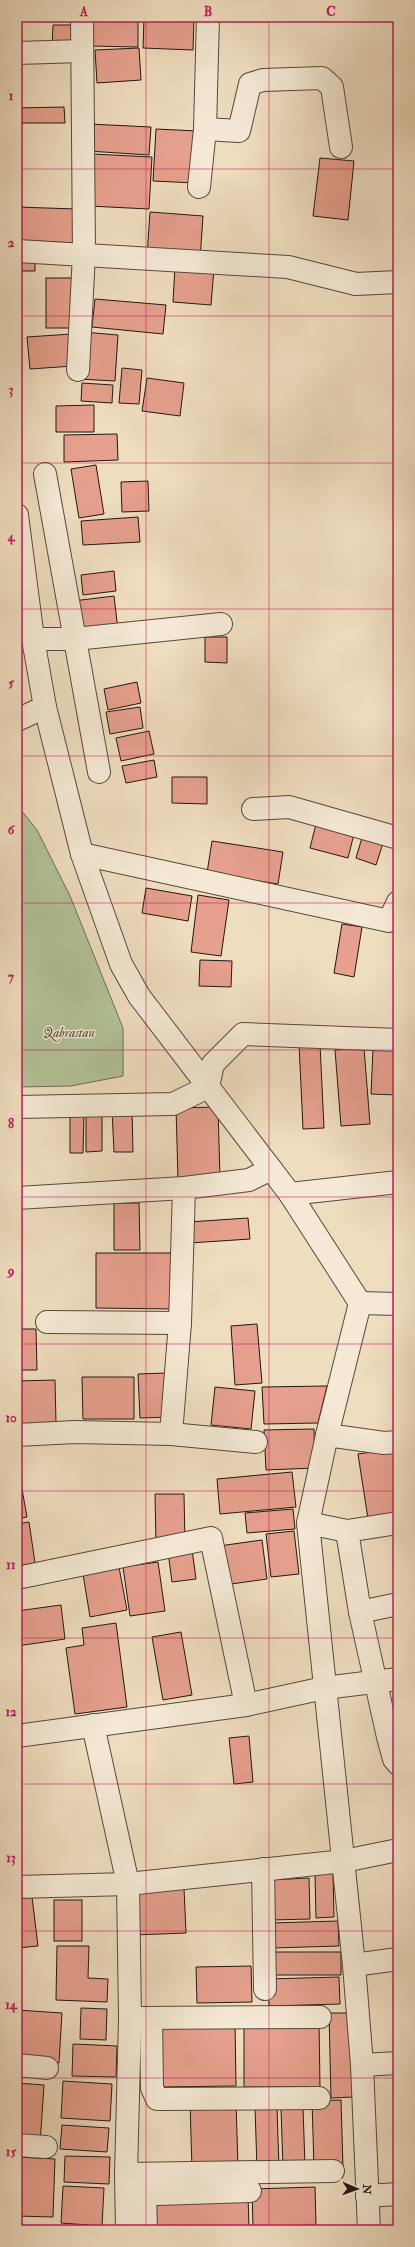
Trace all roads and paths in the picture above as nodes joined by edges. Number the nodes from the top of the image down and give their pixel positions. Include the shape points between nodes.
1 (82, 17) edge
2 (208, 17) edge
3 (82, 51) junction
4 (17, 54) edge
5 (205, 129) junction
6 (341, 147) dead end
7 (199, 188) dead end
8 (17, 251) edge
9 (84, 254) junction
10 (398, 282) edge
11 (78, 370) dead end
12 (45, 474) dead end
13 (17, 515) edge
14 (221, 624) dead end
15 (33, 639) junction
16 (75, 639) junction
17 (45, 707) junction
18 (17, 720) edge
19 (99, 772) dead end
20 (253, 809) dead end
21 (398, 838) edge
22 (82, 854) junction
23 (398, 902) edge
24 (398, 1040) edge
25 (208, 1087) junction
26 (17, 1107) edge
27 (271, 1169) junction
28 (398, 1182) edge
29 (184, 1188) junction
30 (290, 1194) junction
31 (17, 1198) edge
32 (360, 1303) junction
33 (398, 1304) edge
34 (47, 1322) dead end
35 (180, 1323) junction
36 (171, 1434) junction
37 (17, 1435) edge
38 (327, 1435) junction
39 (256, 1442) dead end
40 (398, 1442) edge
41 (308, 1523) junction
42 (398, 1523) edge
43 (347, 1531) junction
44 (17, 1578) edge
45 (398, 1604) edge
46 (360, 1612) junction
47 (388, 1681) edge
48 (324, 1688) junction
49 (246, 1705) junction
50 (93, 1725) junction
51 (17, 1736) edge
52 (398, 1764) edge
53 (398, 1850) edge
54 (344, 1861) junction
55 (263, 1870) junction
56 (128, 1884) junction
57 (17, 1887) edge
58 (398, 1959) edge
59 (354, 1965) junction
60 (265, 1989) dead end
61 (320, 2017) dead end
62 (130, 2018) junction
63 (151, 2018) junction
64 (151, 2057) junction
65 (129, 2058) junction
66 (398, 2063) edge
67 (17, 2065) edge
68 (362, 2065) junction
69 (48, 2068) dead end
70 (319, 2098) dead end
71 (17, 2145) edge
72 (46, 2147) dead end
73 (332, 2171) dead end
74 (133, 2188) junction
75 (250, 2191) dead end
76 (398, 2194) edge
77 (367, 2196) junction
78 (127, 2230) edge
79 (146, 2230) edge
80 (369, 2230) edge

1 - 3 street
2 - 5 street
3 - 4 street
3 - 9 street
5 - 6 street via 239,132 250,84 263,80 322,78 332,87
5 - 7 street
8 - 9 street
9 - 10 street via 288,267 356,284
9 - 11 street
12 - 16 street
13 - 15 street
14 - 16 street
15 - 16 street
15 - 17 street
16 - 19 street
17 - 18 street
17 - 22 street
20 - 21 street via 289,807
22 - 23 street via 389,921
22 - 25 street via 121,964 139,996
24 - 25 street via 243,1034 213,1064
25 - 26 street via 173,1104
25 - 27 street
27 - 29 street via 249,1180
27 - 30 street
28 - 30 street
29 - 31 street
29 - 35 street
30 - 32 street
32 - 33 street
32 - 38 street
34 - 35 street
35 - 36 street
36 - 37 street via 75,1432
36 - 39 street
38 - 40 street via 384,1443
38 - 41 street
41 - 43 street
41 - 48 street
42 - 43 street
43 - 46 street
44 - 49 street via 210,1538
45 - 46 street
46 - 47 street
47 - 48 street
47 - 52 street via 388,1737 394,1759
48 - 49 street
48 - 54 street
49 - 50 street
50 - 51 street
50 - 56 street
53 - 54 street
54 - 55 street
54 - 59 street
55 - 56 street
55 - 60 street
56 - 57 street
56 - 62 street
58 - 59 street
59 - 68 street
61 - 63 street
62 - 63 street
62 - 65 street
63 - 64 street
64 - 65 street
64 - 70 street via 152,2088 157,2099
65 - 74 street
66 - 68 street
67 - 69 street
68 - 77 street
71 - 72 street
73 - 74 street
74 - 75 street
74 - 78 street
74 - 79 street
76 - 77 street
77 - 80 street

